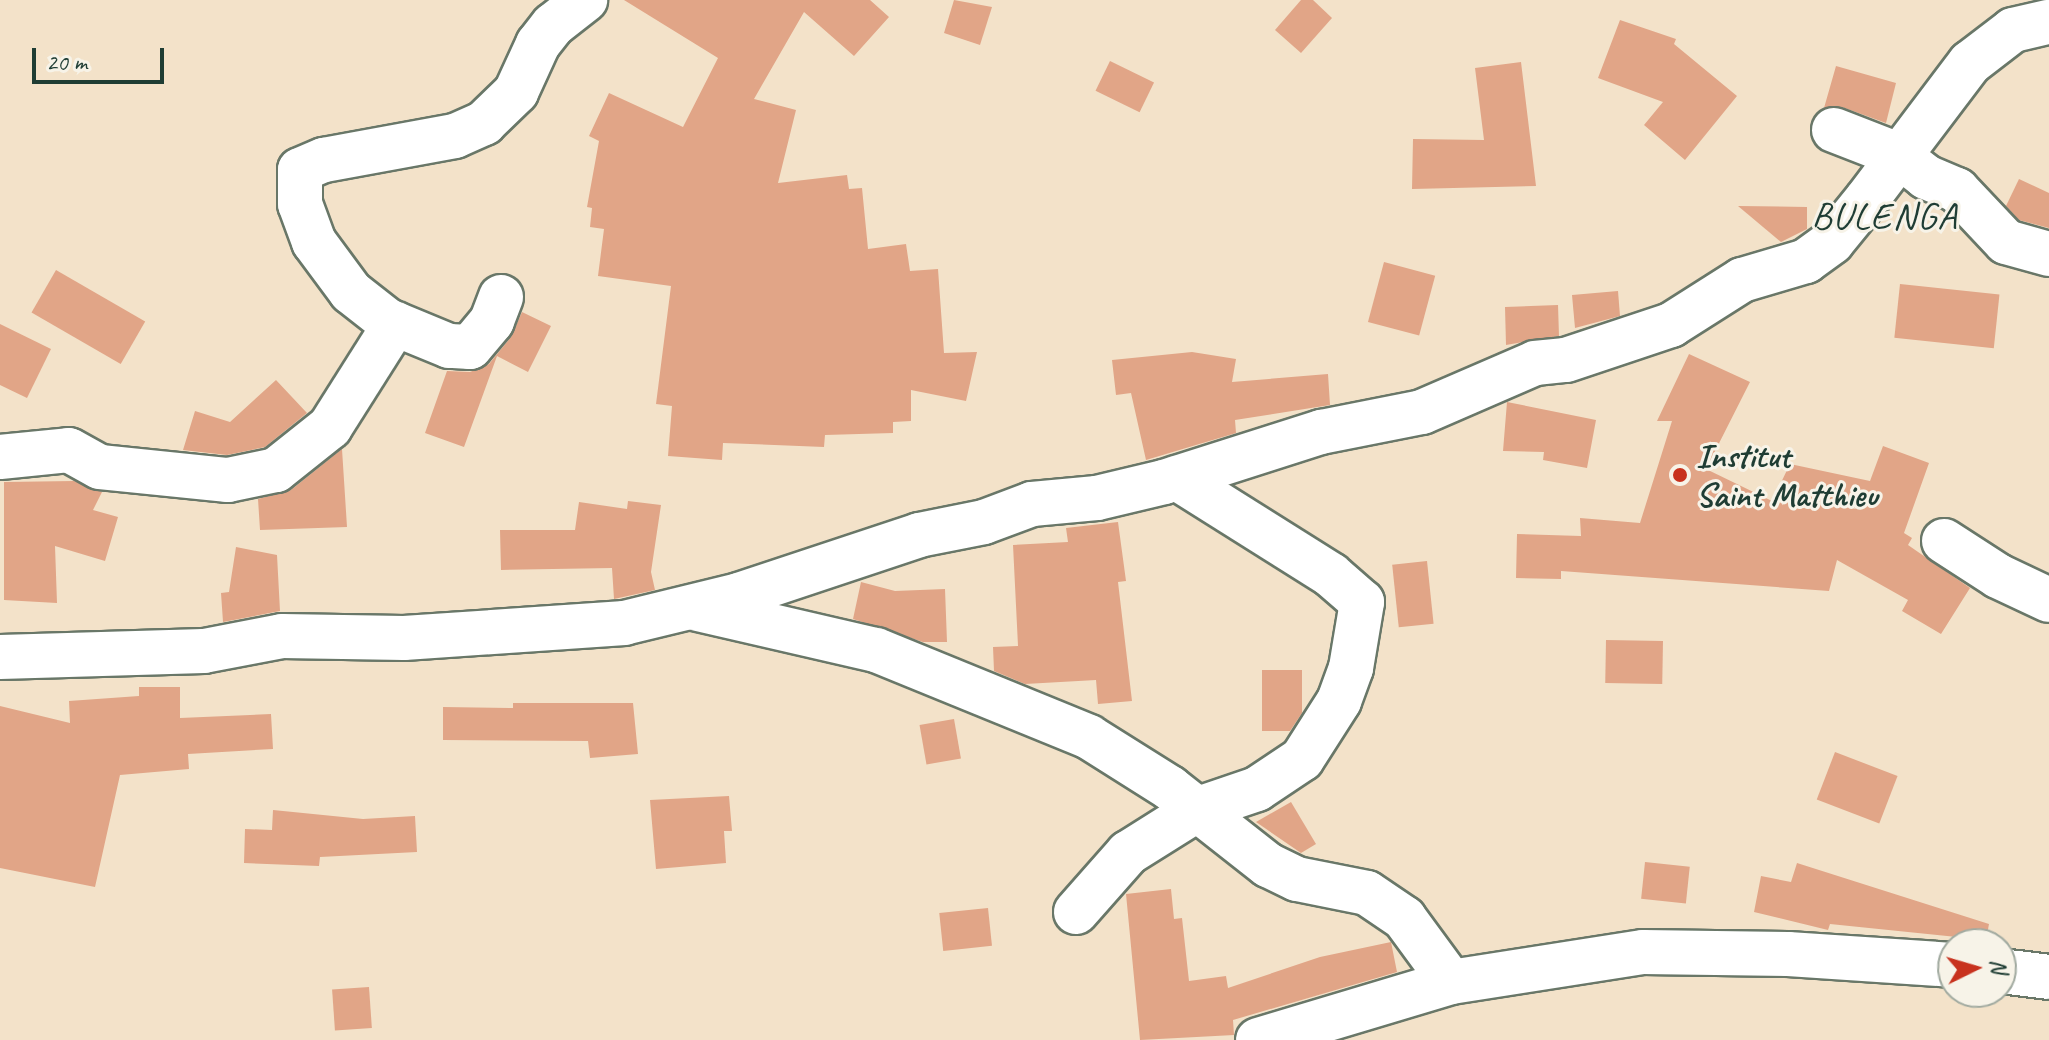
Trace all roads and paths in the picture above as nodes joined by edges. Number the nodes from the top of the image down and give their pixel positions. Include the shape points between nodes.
1 (585, 0) edge
2 (2049, 22) edge
3 (1834, 130) dead end
4 (1898, 155) junction
5 (2049, 254) edge
6 (501, 297) dead end
7 (395, 324) junction
8 (0, 457) edge
9 (1177, 478) junction
10 (1944, 541) dead end
11 (2049, 600) edge
12 (689, 607) junction
13 (0, 657) edge
14 (1198, 809) junction
15 (1076, 912) dead end
16 (1937, 964) edge
17 (2017, 973) edge
18 (2049, 977) edge
19 (1451, 982) junction
20 (1258, 1040) edge

1 - 7 street via 553,25 516,92 484,123 455,136 324,160 300,170 300,204 328,265 351,292
2 - 4 street via 2013,30 1970,63
3 - 4 street
4 - 5 street via 1926,177 1957,190 2006,242
4 - 9 street via 1832,242 1806,261 1742,280 1671,325 1566,360 1535,363 1422,412 1321,432
6 - 7 street via 492,321 470,347 449,346
7 - 8 street via 330,427 276,470 228,480 100,467 69,450
9 - 12 street via 1097,498 1032,504
9 - 14 street via 1331,575 1362,602 1351,668 1339,701 1302,759 1257,789
10 - 11 street via 1998,576
12 - 13 street via 624,623 550,632 282,636 204,651
12 - 14 street via 835,638 948,676 1089,737
14 - 15 street via 1128,853
14 - 19 street via 1268,865 1297,879 1367,893 1404,918
16 - 19 street via 1643,952
17 - 18 street
19 - 20 street

